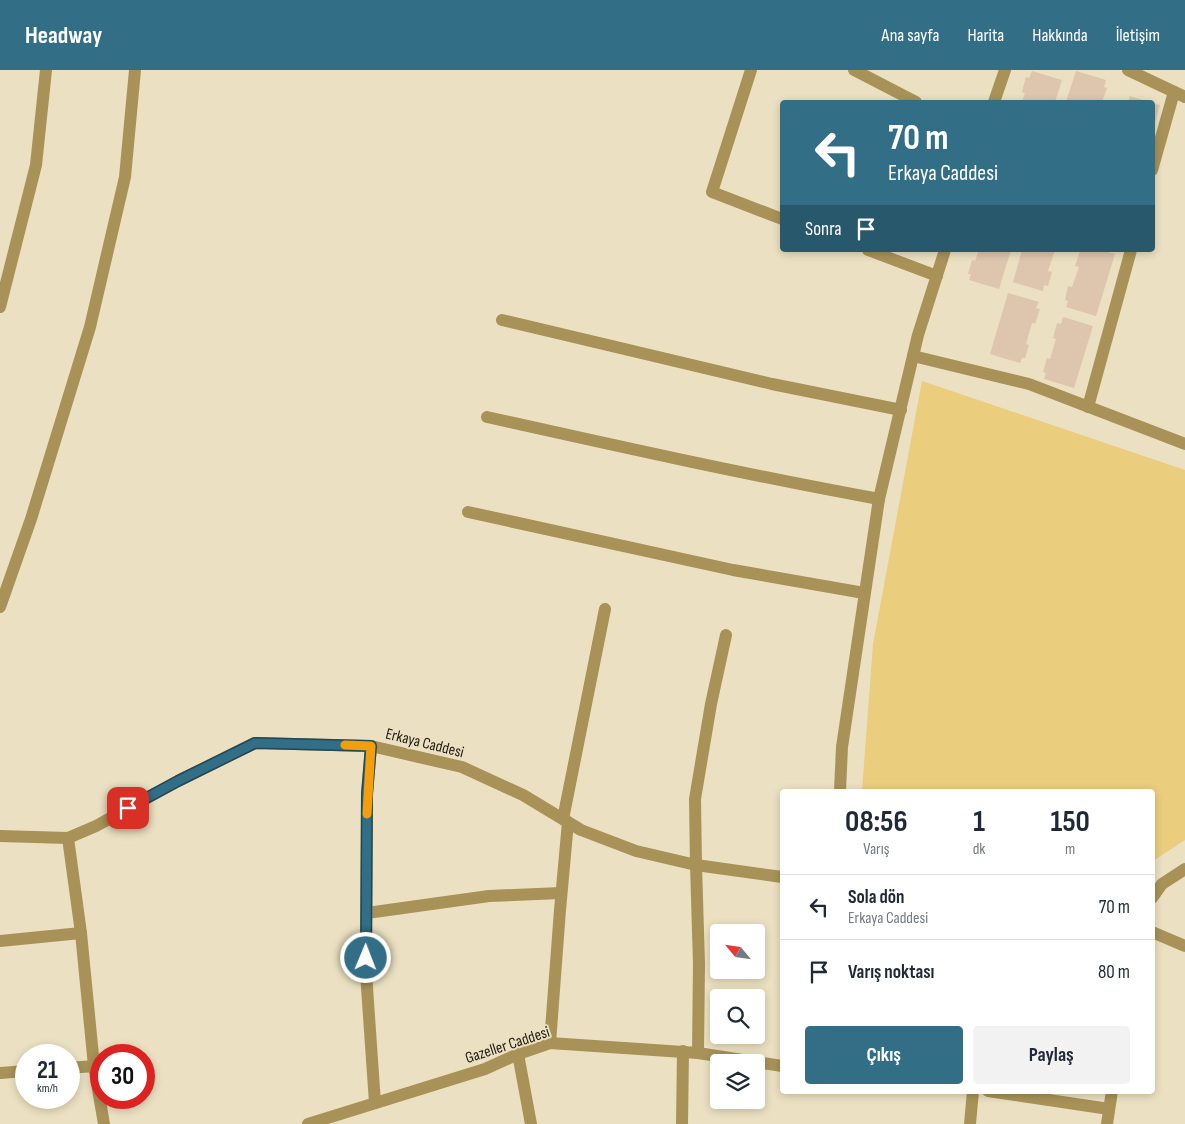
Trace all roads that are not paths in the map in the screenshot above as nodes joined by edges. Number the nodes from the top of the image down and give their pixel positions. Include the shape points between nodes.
1 (46, 70) edge
2 (134, 70) edge
3 (751, 70) edge
4 (854, 70) edge
5 (1005, 70) edge
6 (1128, 70) edge
7 (1179, 95) edge
8 (912, 100) edge
9 (995, 100) edge
10 (1155, 162) edge
11 (780, 217) edge
12 (873, 252) edge
13 (944, 252) edge
14 (1130, 252) edge
15 (937, 276) junction
16 (0, 307) edge
17 (502, 320) dead end
18 (913, 356) junction
19 (1088, 407) junction
20 (901, 410) junction
21 (486, 417) dead end
22 (1185, 444) edge
23 (879, 499) junction
24 (468, 512) dead end
25 (864, 593) junction
26 (0, 607) edge
27 (605, 609) dead end
28 (726, 635) dead end
29 (371, 746) junction
30 (840, 789) edge
31 (566, 821) junction
32 (0, 836) edge
33 (68, 838) junction
34 (696, 866) junction
35 (1185, 868) edge
36 (780, 877) edge
37 (561, 893) junction
38 (1155, 894) edge
39 (367, 913) junction
40 (81, 933) junction
41 (1155, 933) edge
42 (0, 941) edge
43 (1185, 946) edge
44 (550, 1043) junction
45 (92, 1044) edge
46 (683, 1051) junction
47 (698, 1053) junction
48 (518, 1054) junction
49 (780, 1066) edge
50 (15, 1072) edge
51 (0, 1073) edge
52 (973, 1094) edge
53 (1008, 1094) edge
54 (1112, 1094) edge
55 (375, 1103) junction
56 (101, 1109) edge
57 (1109, 1109) junction
58 (104, 1124) edge
59 (308, 1124) edge
60 (531, 1124) edge
61 (682, 1124) edge
62 (970, 1124) edge
63 (1107, 1124) edge

1 - 16 street via 36,164
2 - 26 street via 125,177 90,327
3 - 11 street via 712,192
4 - 8 street
5 - 9 street
6 - 7 street
7 - 10 street
12 - 15 street
13 - 15 street
14 - 19 street
15 - 18 street
17 - 20 street via 772,384
18 - 19 street via 1029,384
18 - 20 street
19 - 22 street
20 - 23 street
21 - 23 street
23 - 25 street
24 - 25 street via 733,570
25 - 30 street via 842,747
27 - 31 street
28 - 34 street via 696,799
29 - 31 street, Erkaya Caddesi via 462,767 524,795
29 - 33 street, Erkaya Caddesi via 255,743
29 - 39 street via 367,794
31 - 34 street, Erkaya Caddesi via 581,830 636,850
31 - 37 street
32 - 33 street, Erkaya Caddesi
33 - 40 street
34 - 36 street, Erkaya Caddesi
34 - 47 street
35 - 38 street via 1162,884
37 - 39 street via 490,896
37 - 44 street
39 - 55 street via 366,973
40 - 42 street
40 - 45 street
41 - 43 street
44 - 46 street, Gazeller Caddesi
44 - 48 street, Gazeller Caddesi
46 - 47 street, Gazeller Caddesi
46 - 61 street
47 - 49 street, Gazeller Caddesi
48 - 55 street, Gazeller Caddesi via 485,1069
48 - 60 street
50 - 51 street
52 - 62 street
53 - 57 street
54 - 57 street
55 - 59 street, Gazeller Caddesi
56 - 58 street
57 - 63 street

